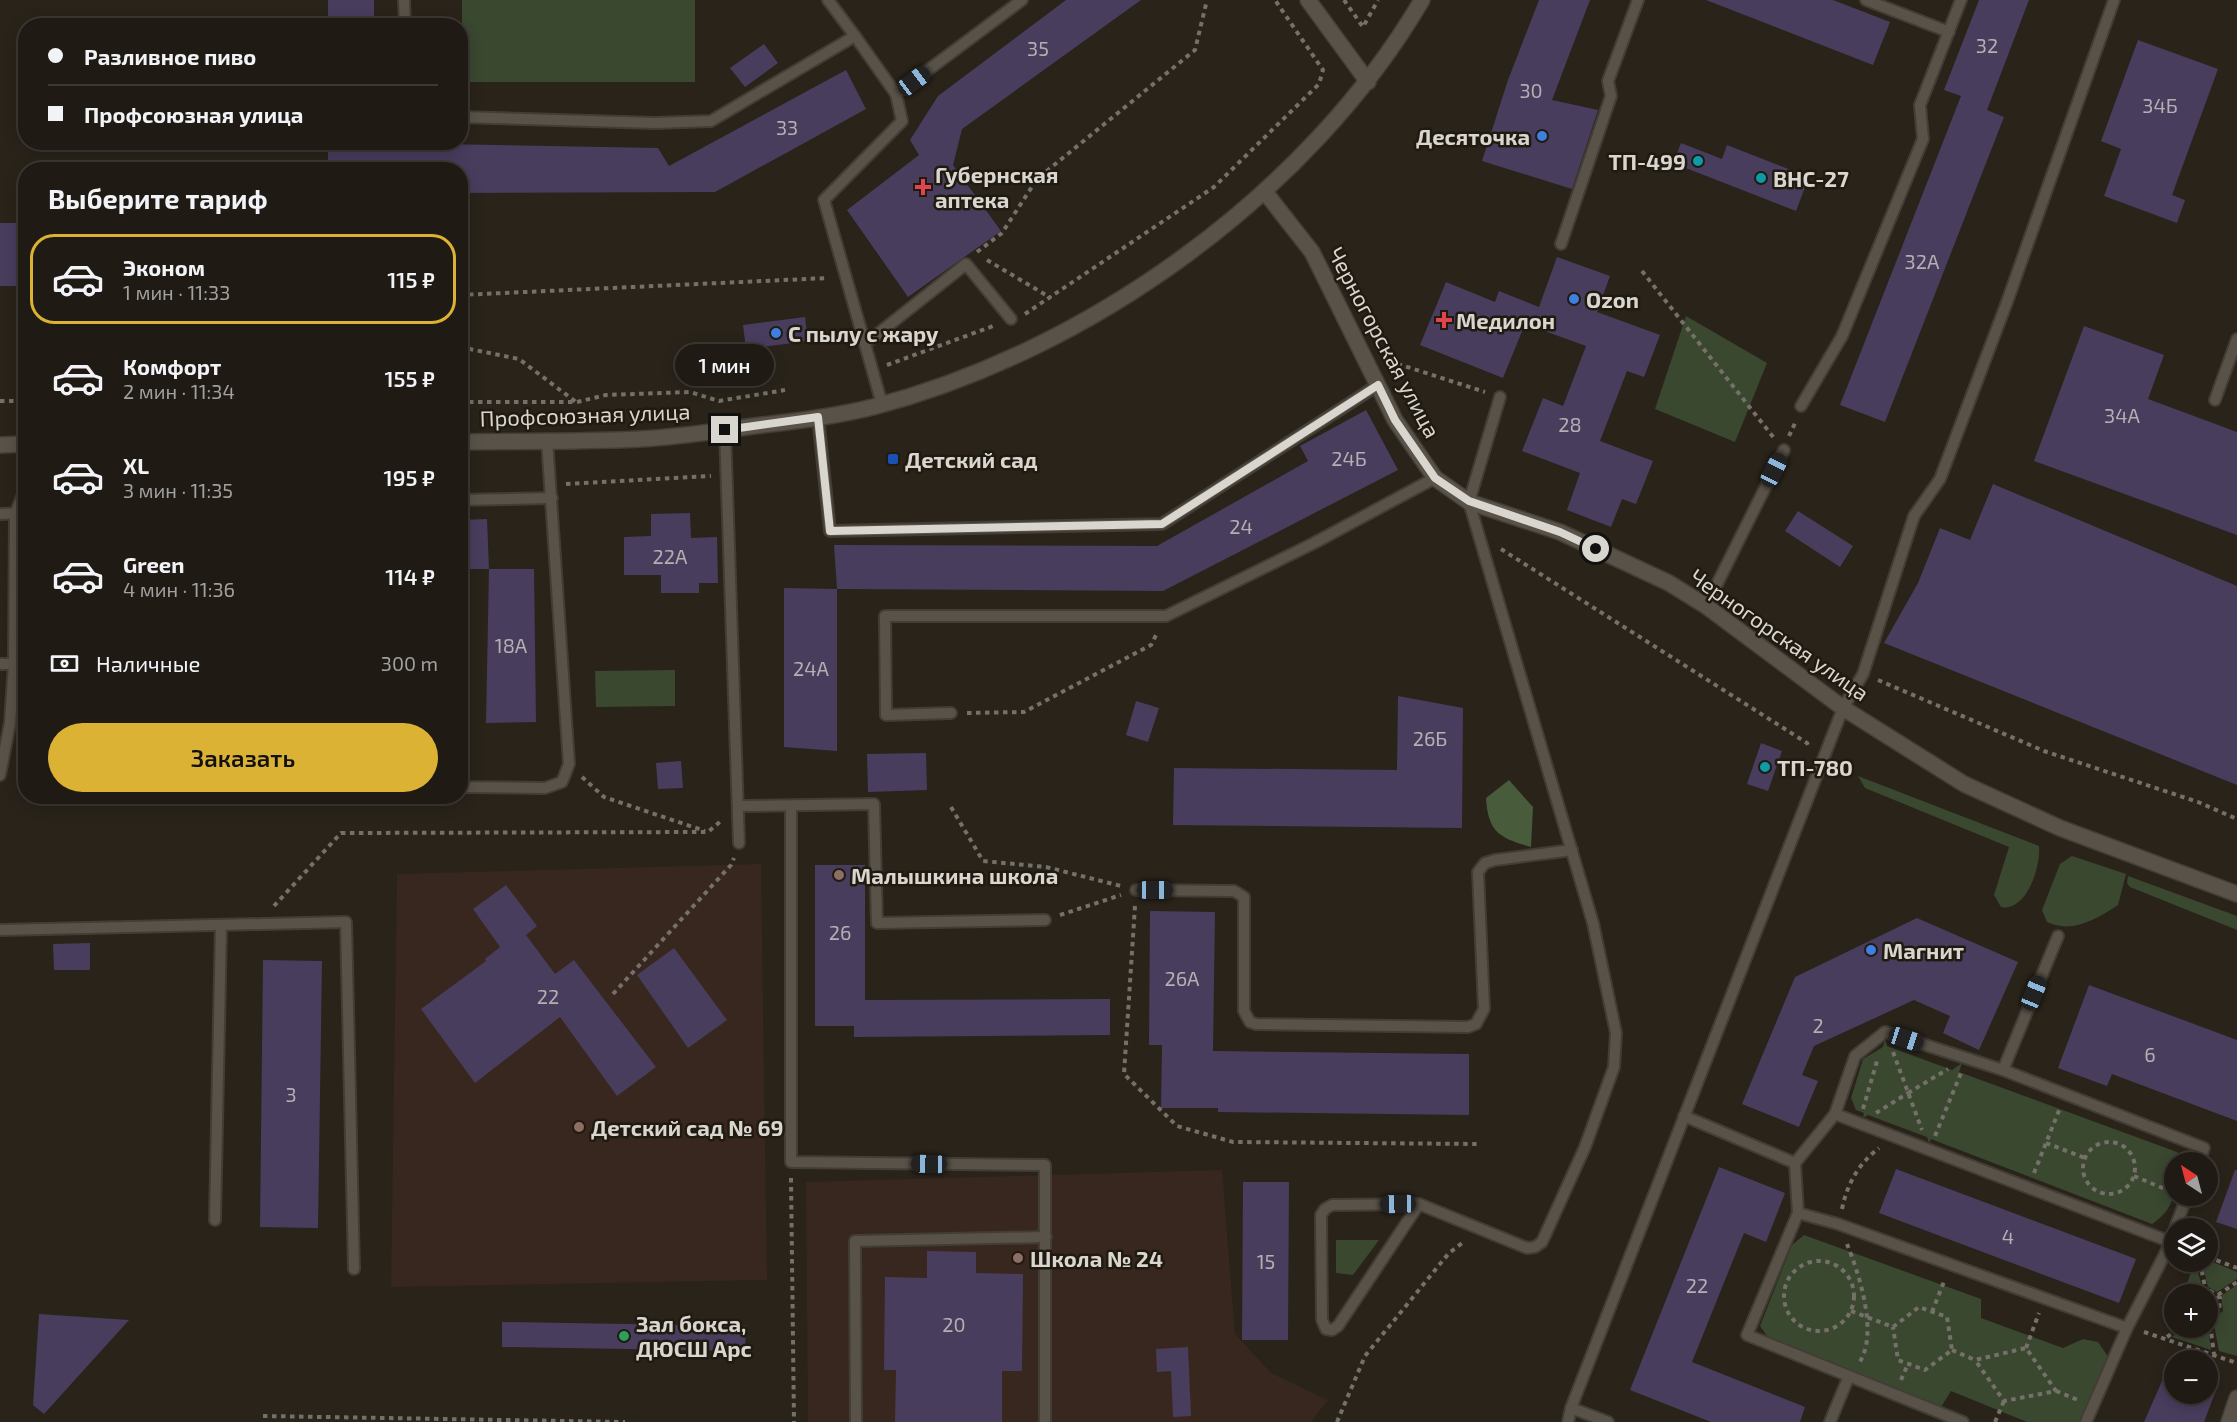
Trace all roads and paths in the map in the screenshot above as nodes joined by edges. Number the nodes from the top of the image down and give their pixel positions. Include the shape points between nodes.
1 (404, 0) edge
2 (828, 0) edge
3 (1022, 0) edge
4 (1207, 0) edge
5 (1275, 0) edge
6 (1308, 0) edge
7 (1344, 0) edge
8 (1378, 0) edge
9 (1422, 0) edge
10 (1638, 0) edge
11 (1866, 0) edge
12 (1961, 0) edge
13 (2114, 0) edge
14 (405, 18) edge
15 (1949, 32) junction
16 (855, 36) junction
17 (1368, 82) junction
18 (896, 94) junction
19 (468, 117) edge
20 (1265, 192) junction
21 (1561, 244) dead end
22 (1642, 272) dead end
23 (846, 278) junction
24 (468, 295) edge
25 (1051, 298) junction
26 (1011, 319) junction
27 (2237, 339) edge
28 (865, 344) junction
29 (1380, 345) dead end
30 (468, 349) edge
31 (873, 370) junction
32 (1378, 385) junction
33 (785, 390) dead end
34 (1500, 397) joint
35 (2215, 400) dead end
36 (0, 401) edge
37 (18, 401) edge
38 (468, 402) edge
39 (578, 402) junction
40 (882, 404) junction
41 (1802, 406) joint
42 (818, 417) junction
43 (725, 430) junction
44 (547, 440) junction
45 (468, 441) edge
46 (18, 444) edge
47 (0, 445) edge
48 (1784, 450) junction
49 (727, 475) junction
50 (1435, 478) junction
51 (549, 485) junction
52 (552, 498) junction
53 (468, 500) edge
54 (1469, 501) junction
55 (0, 514) edge
56 (18, 514) edge
57 (1477, 534) junction
58 (18, 564) edge
59 (1706, 606) junction
60 (1166, 616) junction
61 (0, 664) edge
62 (14, 664) junction
63 (1863, 674) junction
64 (12, 697) junction
65 (18, 697) edge
66 (1843, 708) junction
67 (951, 713) joint
68 (569, 764) junction
69 (1820, 767) junction
70 (0, 775) edge
71 (468, 787) edge
72 (739, 806) junction
73 (791, 806) junction
74 (951, 807) dead end
75 (2237, 819) edge
76 (708, 832) junction
77 (739, 843) joint
78 (1572, 850) junction
79 (1136, 890) junction
80 (2237, 894) edge
81 (1045, 920) joint
82 (258, 925) junction
83 (221, 926) junction
84 (0, 930) edge
85 (2058, 936) dead end
86 (613, 994) dead end
87 (1885, 1032) junction
88 (1966, 1058) junction
89 (2003, 1070) junction
90 (1908, 1093) junction
91 (2065, 1095) junction
92 (1834, 1114) junction
93 (1684, 1116) junction
94 (1859, 1123) junction
95 (1894, 1137) junction
96 (2046, 1143) junction
97 (1480, 1144) dead end
98 (1930, 1150) junction
99 (2203, 1152) edge
100 (2085, 1158) junction
101 (791, 1162) junction
102 (1795, 1163) junction
103 (2133, 1176) junction
104 (2028, 1188) junction
105 (2164, 1189) edge
106 (1419, 1204) junction
107 (1798, 1213) junction
108 (214, 1220) dead end
109 (1838, 1224) junction
110 (1481, 1229) junction
111 (1046, 1237) junction
112 (2164, 1239) edge
113 (2164, 1256) edge
114 (2218, 1261) edge
115 (1950, 1264) junction
116 (2237, 1268) edge
117 (354, 1269) dead end
118 (2237, 1282) edge
119 (2218, 1294) edge
120 (2218, 1297) edge
121 (2044, 1299) junction
122 (1851, 1311) junction
123 (2218, 1311) edge
124 (1932, 1312) junction
125 (1866, 1316) junction
126 (1893, 1327) junction
127 (2127, 1328) junction
128 (2164, 1337) edge
129 (2166, 1338) edge
130 (2026, 1348) junction
131 (1952, 1350) junction
132 (2202, 1350) edge
133 (2218, 1356) edge
134 (1975, 1360) junction
135 (2237, 1363) edge
136 (1850, 1376) junction
137 (2056, 1391) junction
138 (2237, 1398) edge
139 (2004, 1401) junction
140 (2093, 1407) junction
141 (1571, 1408) junction
142 (267, 1422) edge
143 (625, 1422) edge
144 (794, 1422) edge
145 (856, 1422) edge
146 (1045, 1422) edge
147 (1337, 1422) edge
148 (1568, 1422) edge
149 (1608, 1422) edge
150 (1830, 1422) edge
151 (1963, 1422) edge
152 (1995, 1422) edge
153 (2086, 1422) edge
154 (2229, 1422) edge

1 - 14 lane
2 - 16 lane
3 - 18 lane
4 - 25 path via 1195,50 1037,179 1002,233 975,254
5 - 25 path via 1323,70 1318,84 1214,188
6 - 17 street
7 - 8 path via 1363,27
9 - 17 street, Профсоюзная улица
10 - 21 lane via 1608,81 1611,96
11 - 15 lane
12 - 15 lane
13 - 63 lane via 1940,479 1914,516
15 - 41 lane via 1920,105 1923,139 1842,336
16 - 18 lane
16 - 19 lane via 711,121
17 - 20 street, Профсоюзная улица
18 - 23 lane via 902,121 824,200
20 - 32 street, Черногорская улица via 1312,252
20 - 40 street, Профсоюзная улица via 1230,222 1120,299 1043,343 961,378
22 - 48 path
23 - 24 path
23 - 28 lane
25 - 26 path
26 - 28 lane via 966,264
26 - 31 path
27 - 35 lane
28 - 31 lane
29 - 34 path via 1392,362
30 - 39 path via 519,359
31 - 40 lane
32 - 42 lane via 1162,524 830,531
32 - 50 street, Черногорская улица via 1395,420
33 - 39 path via 718,401 690,392 606,395
34 - 54 lane
36 - 37 path
38 - 39 path
40 - 42 street, Профсоюзная улица
41 - 48 path
42 - 43 street, Профсоюзная улица
43 - 44 street, Профсоюзная улица via 642,439
43 - 49 lane
44 - 45 street, Профсоюзная улица
44 - 51 lane
46 - 47 street
48 - 59 lane
49 - 51 path
49 - 72 lane
50 - 54 street, Черногорская улица
50 - 60 lane
51 - 52 lane
52 - 53 lane
52 - 68 lane
54 - 57 lane
54 - 59 street, Черногорская улица via 1560,532 1669,583
55 - 56 lane
57 - 69 path via 1807,743
57 - 78 lane
58 - 62 lane
59 - 66 street, Черногорская улица
60 - 67 path via 1151,645 1024,712
60 - 67 lane via 885,616 886,715
61 - 62 lane
62 - 64 lane
63 - 66 lane
63 - 75 path via 2044,751 2198,802
64 - 65 lane
64 - 70 lane
66 - 69 lane
66 - 80 street, Черногорская улица via 1964,784 2060,828
68 - 71 lane via 562,782 545,788
68 - 76 path via 604,797
69 - 93 lane
72 - 73 lane
72 - 76 path
72 - 77 lane
73 - 81 lane via 874,804 877,922
73 - 101 lane
74 - 79 path via 983,861 1046,867
76 - 82 path via 341,834
77 - 86 path via 731,865
78 - 79 lane via 1495,860 1485,863 1478,872 1484,1009 1476,1024 1468,1027 1250,1022 1244,1011 1244,897 1234,891
78 - 110 lane via 1610,995 1616,1033 1614,1067 1585,1147 1542,1242 1527,1248
79 - 81 path
79 - 97 path via 1124,1074 1177,1126 1233,1142
82 - 83 lane
82 - 117 lane via 346,922
83 - 84 lane
83 - 108 lane
85 - 89 lane
87 - 88 lane
87 - 90 path
87 - 92 lane via 1855,1056
87 - 94 path
88 - 89 lane
88 - 90 path
88 - 98 path
89 - 91 lane
90 - 94 path
90 - 98 path
91 - 96 path
91 - 99 lane via 2204,1148
92 - 94 lane
92 - 102 lane
93 - 102 lane
93 - 141 lane
94 - 95 lane
95 - 98 lane
95 - 109 path via 1862,1160 1845,1194
96 - 100 path
96 - 104 path
98 - 104 lane
100 - 103 path via 2097,1146 2114,1143 2129,1152
100 - 103 path via 2087,1182 2100,1192 2124,1189
101 - 111 lane via 1045,1165
101 - 144 path
102 - 107 lane
103 - 105 path
104 - 112 lane
106 - 106 lane via 1332,1205 1324,1209 1322,1320 1326,1329 1338,1326
106 - 110 lane
107 - 109 lane
107 - 136 lane via 1747,1335
109 - 115 lane
109 - 125 path via 1860,1276
110 - 147 path via 1449,1252 1365,1356
111 - 145 lane via 855,1241
111 - 146 lane
113 - 127 lane
114 - 116 path
115 - 121 lane
115 - 124 path
118 - 119 path
120 - 123 path
121 - 127 lane
121 - 130 path
122 - 122 path via 1844,1321 1824,1331 1802,1328 1786,1311 1784,1289 1788,1278 1806,1263 1830,1263 1849,1278 1853,1288
122 - 125 path
124 - 126 path via 1919,1307
124 - 131 path via 1947,1317
125 - 126 path
125 - 136 path via 1865,1355
126 - 131 path via 1898,1360 1925,1370
127 - 128 path
127 - 140 lane
129 - 132 path
130 - 134 path
130 - 137 path
131 - 134 path
133 - 135 path
134 - 139 path
136 - 150 lane
136 - 151 lane
137 - 139 path
137 - 140 path
138 - 154 street
139 - 152 path
140 - 153 lane
141 - 148 lane
141 - 149 lane
142 - 143 path via 263,1416

